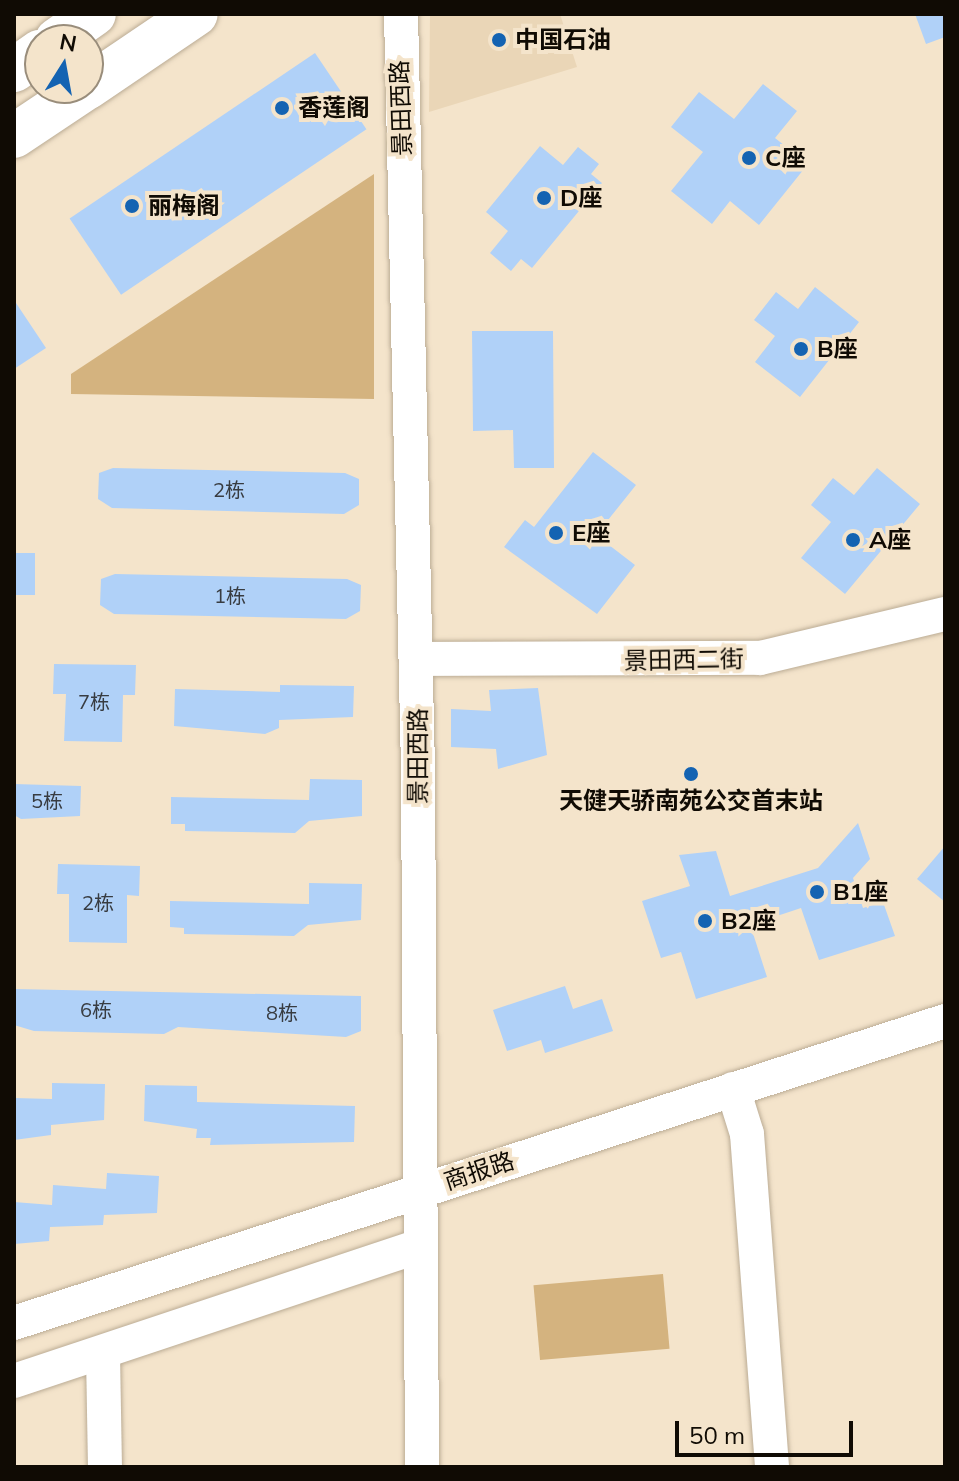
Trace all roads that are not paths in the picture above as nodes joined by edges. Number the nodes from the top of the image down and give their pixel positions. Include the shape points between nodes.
1 (196, 14) edge
2 (396, 25) edge
3 (104, 76) edge
4 (62, 104) edge
5 (14, 136) edge
6 (945, 614) edge
7 (417, 659) junction
8 (945, 1021) edge
9 (733, 1089) junction
10 (418, 1191) junction
11 (417, 1247) junction
12 (14, 1323) edge
13 (103, 1354) junction
14 (14, 1381) edge
15 (105, 1467) edge
16 (422, 1467) edge
17 (772, 1467) edge

1 - 3 main road
2 - 7 street, 景田西路
4 - 5 main road
6 - 7 street, 景田西二街 via 760,658
7 - 10 street, 景田西路
8 - 9 street, 商报路
9 - 10 street, 商报路
9 - 17 street via 747,1134
10 - 11 street, 景田西路
10 - 12 street, 商报路
11 - 13 street
11 - 16 street, 景田西路
13 - 14 street
13 - 15 street

